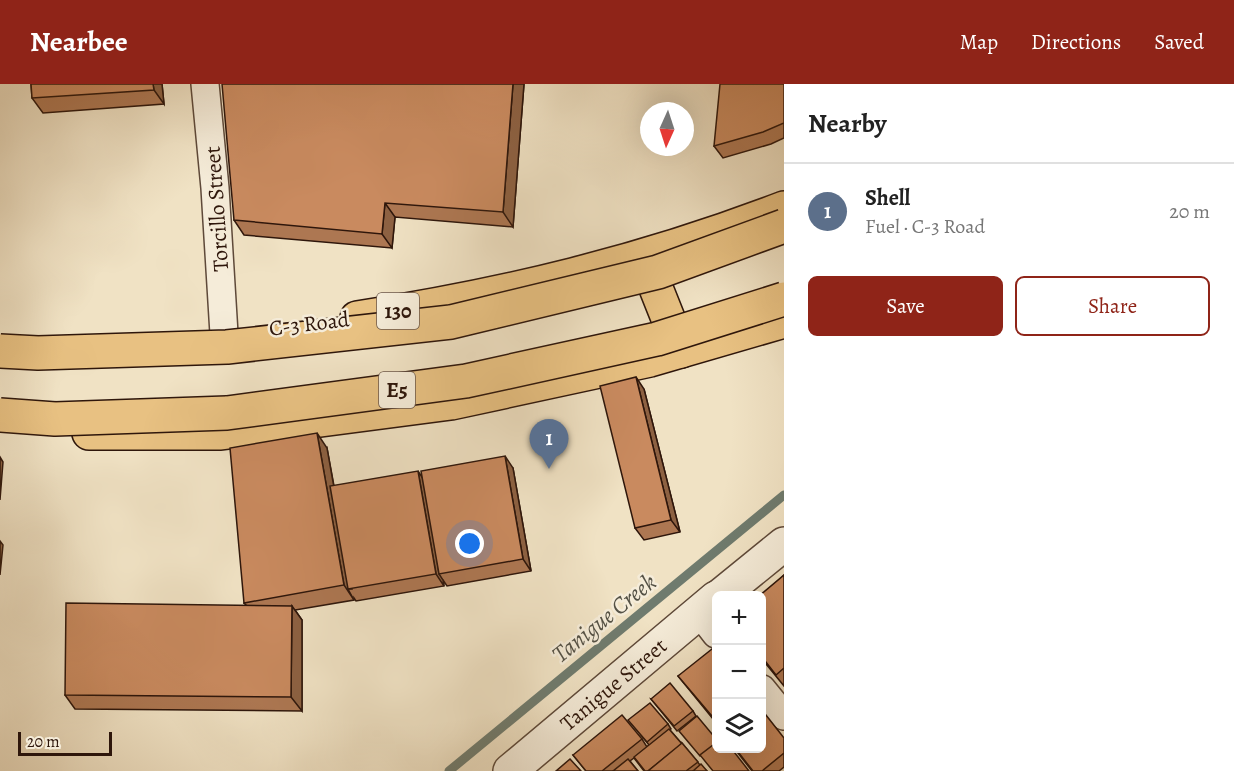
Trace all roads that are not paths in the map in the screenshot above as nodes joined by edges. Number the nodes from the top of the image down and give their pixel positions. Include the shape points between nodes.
1 (205, 84) edge
2 (784, 208) edge
3 (784, 226) edge
4 (644, 258) junction
5 (784, 299) edge
6 (784, 321) edge
7 (224, 334) junction
8 (0, 336) edge
9 (0, 351) edge
10 (681, 351) junction
11 (0, 415) edge
12 (0, 429) edge
13 (784, 544) edge
14 (733, 591) edge
15 (712, 611) edge
16 (766, 694) edge
17 (784, 717) edge
18 (510, 771) edge

1 - 7 street, Torcillo Street
2 - 4 main road, C-3 Road / 130
3 - 9 main road, bridge via 658,272 451,322 227,347
4 - 7 main road, C-3 Road / 130 via 452,303
4 - 10 main road
5 - 11 main road, E5, bridge via 657,339 466,381 227,413 56,419
6 - 10 main road
7 - 8 main road, C-3 Road / 130 via 127,339
10 - 12 main road via 451,404 221,433 54,433
13 - 14 street, Tanigue Street
15 - 18 street, Tanigue Street
16 - 17 street

